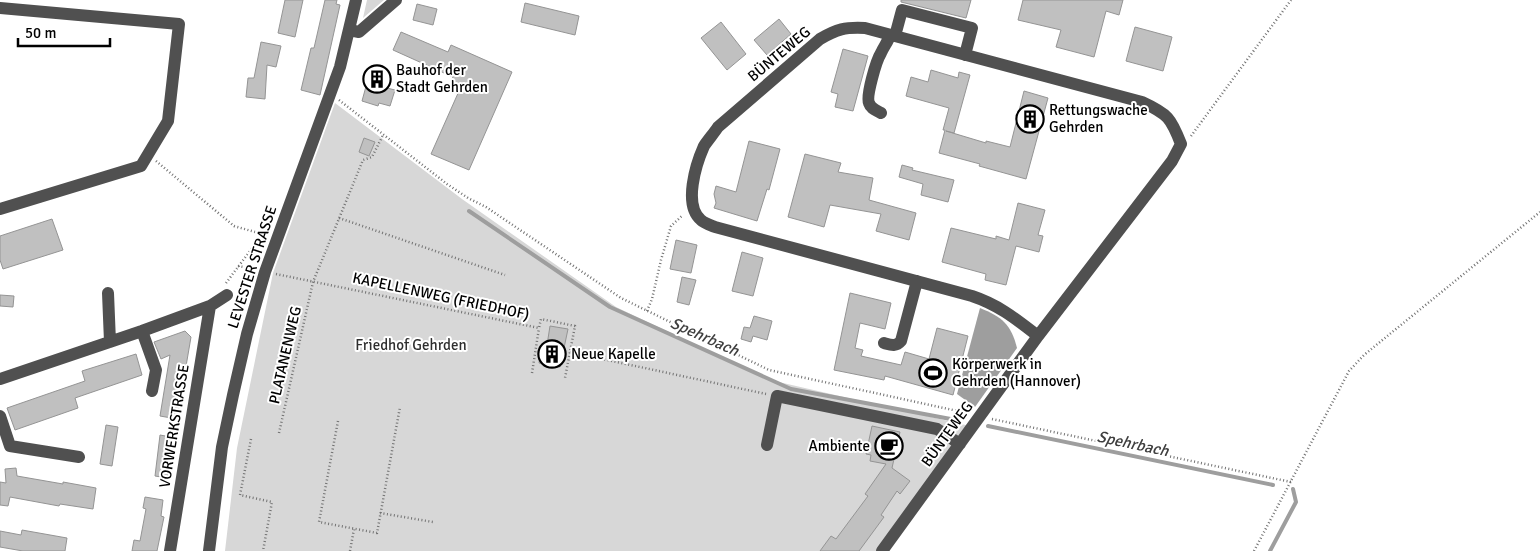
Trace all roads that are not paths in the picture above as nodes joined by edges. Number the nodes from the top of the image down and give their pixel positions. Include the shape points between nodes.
1 (356, 0) edge
2 (396, 0) edge
3 (0, 8) edge
4 (349, 30) junction
5 (893, 36) junction
6 (965, 55) junction
7 (881, 113) dead end
8 (0, 209) edge
9 (917, 281) junction
10 (108, 293) dead end
11 (227, 296) dead end
12 (210, 306) junction
13 (142, 331) junction
14 (1038, 336) junction
15 (110, 342) junction
16 (884, 343) dead end
17 (0, 379) edge
18 (152, 392) dead end
19 (0, 416) edge
20 (960, 444) junction
21 (767, 445) dead end
22 (79, 457) dead end
23 (170, 551) edge
24 (210, 551) edge
25 (882, 551) edge

1 - 4 street, LEVESTER STRASSE
2 - 4 street via 359,32
3 - 8 street via 179,24 168,121 141,166
4 - 24 street, LEVESTER STRASSE via 340,67 265,272 247,334 222,447
5 - 6 street, BÜNTEWEG
5 - 6 street via 902,10 972,28
5 - 7 street via 880,53 868,100 872,108
5 - 9 street, BÜNTEWEG via 865,28 849,27 834,31 820,39 718,127 705,145 696,168 693,209 701,220 715,227
6 - 14 street, BÜNTEWEG via 1142,102 1159,110 1174,124 1182,144
9 - 14 street via 990,302
9 - 16 street via 901,341 894,345
10 - 15 street
11 - 12 street
12 - 13 street
12 - 23 street, VORWERKSTRASSE
13 - 15 street
13 - 18 street via 156,370
14 - 20 street, BÜNTEWEG
15 - 17 street
19 - 22 street via 10,446
20 - 21 street via 937,429 778,396
20 - 25 street, BÜNTEWEG

